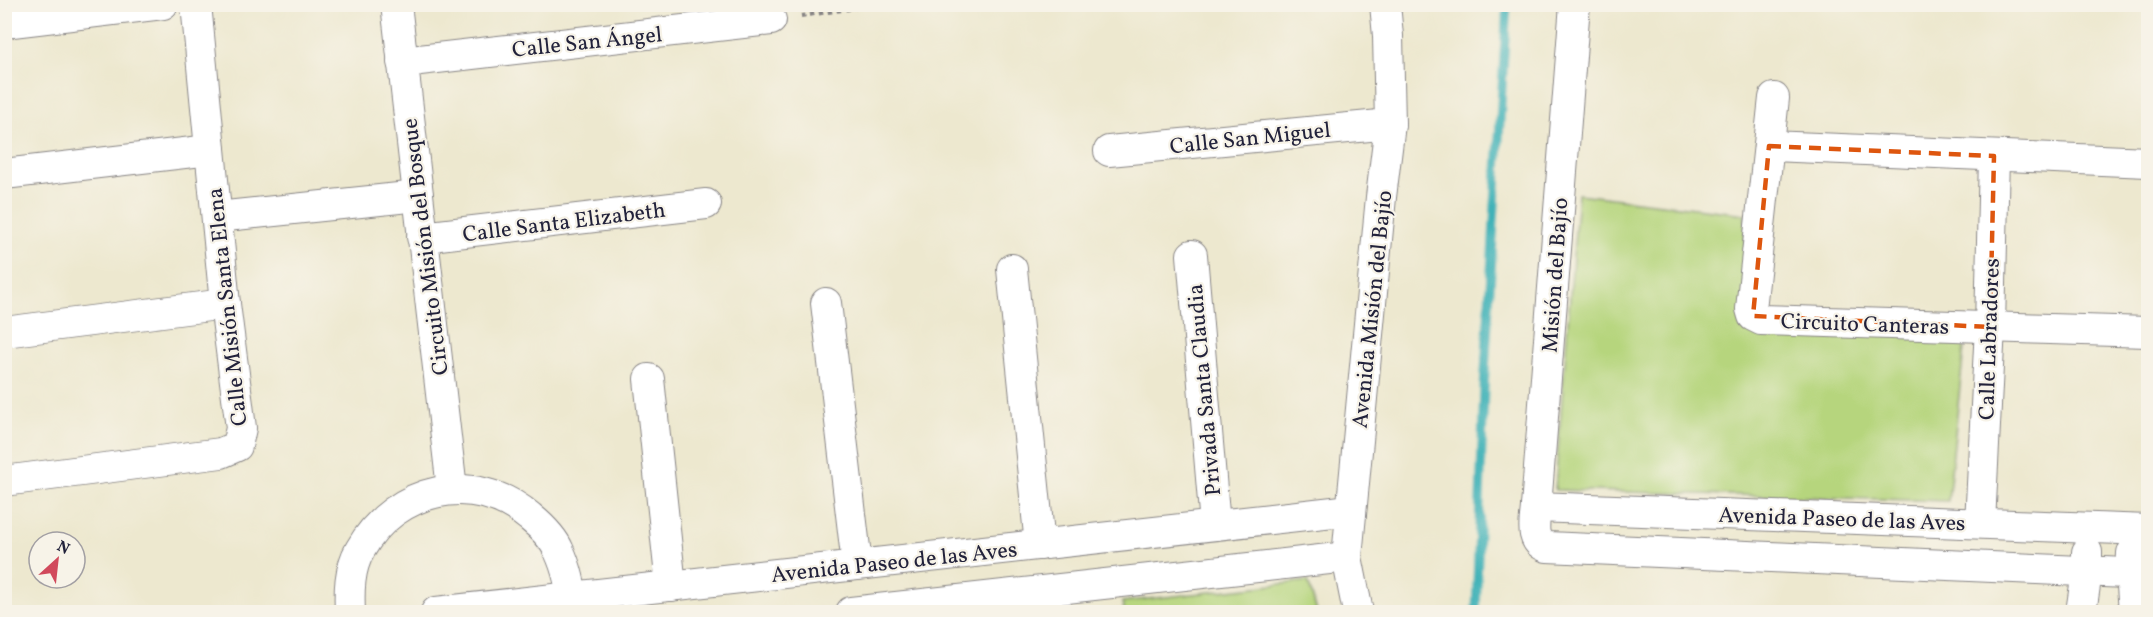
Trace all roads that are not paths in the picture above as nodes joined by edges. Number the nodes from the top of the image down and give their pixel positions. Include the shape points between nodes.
1 (163, 4) edge
2 (196, 4) edge
3 (396, 4) edge
4 (1385, 4) edge
5 (1575, 4) edge
6 (771, 20) road end
7 (4, 23) edge
8 (402, 62) junction
9 (1774, 98) dead end
10 (1390, 124) junction
11 (1769, 146) junction
12 (210, 150) junction
13 (1109, 151) dead end
14 (1994, 156) junction
15 (2148, 162) edge
16 (4, 174) edge
17 (418, 196) junction
18 (706, 204) dead end
19 (217, 217) junction
20 (423, 237) junction
21 (1192, 255) dead end
22 (1013, 280) dead end
23 (826, 303) dead end
24 (225, 304) junction
25 (1990, 327) junction
26 (4, 332) edge
27 (2148, 332) edge
28 (649, 379) dead end
29 (4, 480) edge
30 (452, 489) junction
31 (1536, 507) junction
32 (1351, 510) junction
33 (1980, 523) junction
34 (1215, 525) junction
35 (2088, 528) junction
36 (2141, 530) edge
37 (1539, 544) joint
38 (1040, 545) junction
39 (1347, 556) junction
40 (857, 565) junction
41 (2087, 572) junction
42 (2140, 574) edge
43 (671, 586) junction
44 (1068, 600) edge
45 (573, 605) edge
46 (929, 608) edge
47 (350, 612) edge
48 (436, 612) edge
49 (851, 612) edge
50 (1358, 612) edge
51 (2081, 612) edge
52 (2134, 612) edge

1 - 7 street
2 - 12 street, Calle Misión Santa Elena
3 - 8 street, Circuito Misión del Bosque
4 - 10 street, Avenida Misión del Bajío
5 - 31 street, Misión del Bajío
6 - 8 street, Calle San Ángel
8 - 17 street, Circuito Misión del Bosque
9 - 11 street, Circuito Canteras
10 - 13 street, Calle San Miguel
10 - 32 street, Avenida Misión del Bajío
11 - 14 street
11 - 25 street, Circuito Canteras via 1753,316 1761,320
12 - 16 street
12 - 19 street, Calle Misión Santa Elena
14 - 15 street
14 - 25 street, Calle Labradores
17 - 19 street
17 - 20 street, Circuito Misión del Bosque
18 - 20 street, Calle Santa Elizabeth
19 - 24 street, Calle Misión Santa Elena
20 - 30 street, Circuito Misión del Bosque
21 - 34 street, Privada Santa Claudia
22 - 38 street
23 - 40 street
24 - 26 street
24 - 29 street, Calle Misión Santa Elena via 241,428 237,446 221,453
25 - 27 street, Circuito Canteras
25 - 33 street, Calle Labradores
28 - 43 street
30 - 45 street via 482,491 517,505 545,530 559,549
30 - 47 street via 410,500 379,522 358,552 348,588
31 - 33 street, Avenida Paseo de las Aves
31 - 37 street, Misión del Bajío via 1534,537
32 - 34 street, Avenida Paseo de las Aves
32 - 39 street, Avenida Misión del Bajío
33 - 35 street, Avenida Paseo de las Aves
34 - 38 street, Avenida Paseo de las Aves
35 - 36 street, Avenida Paseo de las Aves
35 - 41 street
36 - 42 street
37 - 41 street, Avenida Paseo de las Aves
38 - 40 street, Avenida Paseo de las Aves
39 - 44 street, Avenida Paseo de las Aves
39 - 50 street, Avenida Misión del Bajío
40 - 43 street, Avenida Paseo de las Aves
41 - 42 street, Avenida Paseo de las Aves
41 - 51 street
42 - 52 street
43 - 45 street, Avenida Paseo de las Aves
44 - 46 street, Avenida Paseo de las Aves
45 - 48 street, Avenida Paseo de las Aves
46 - 49 street, Avenida Paseo de las Aves

